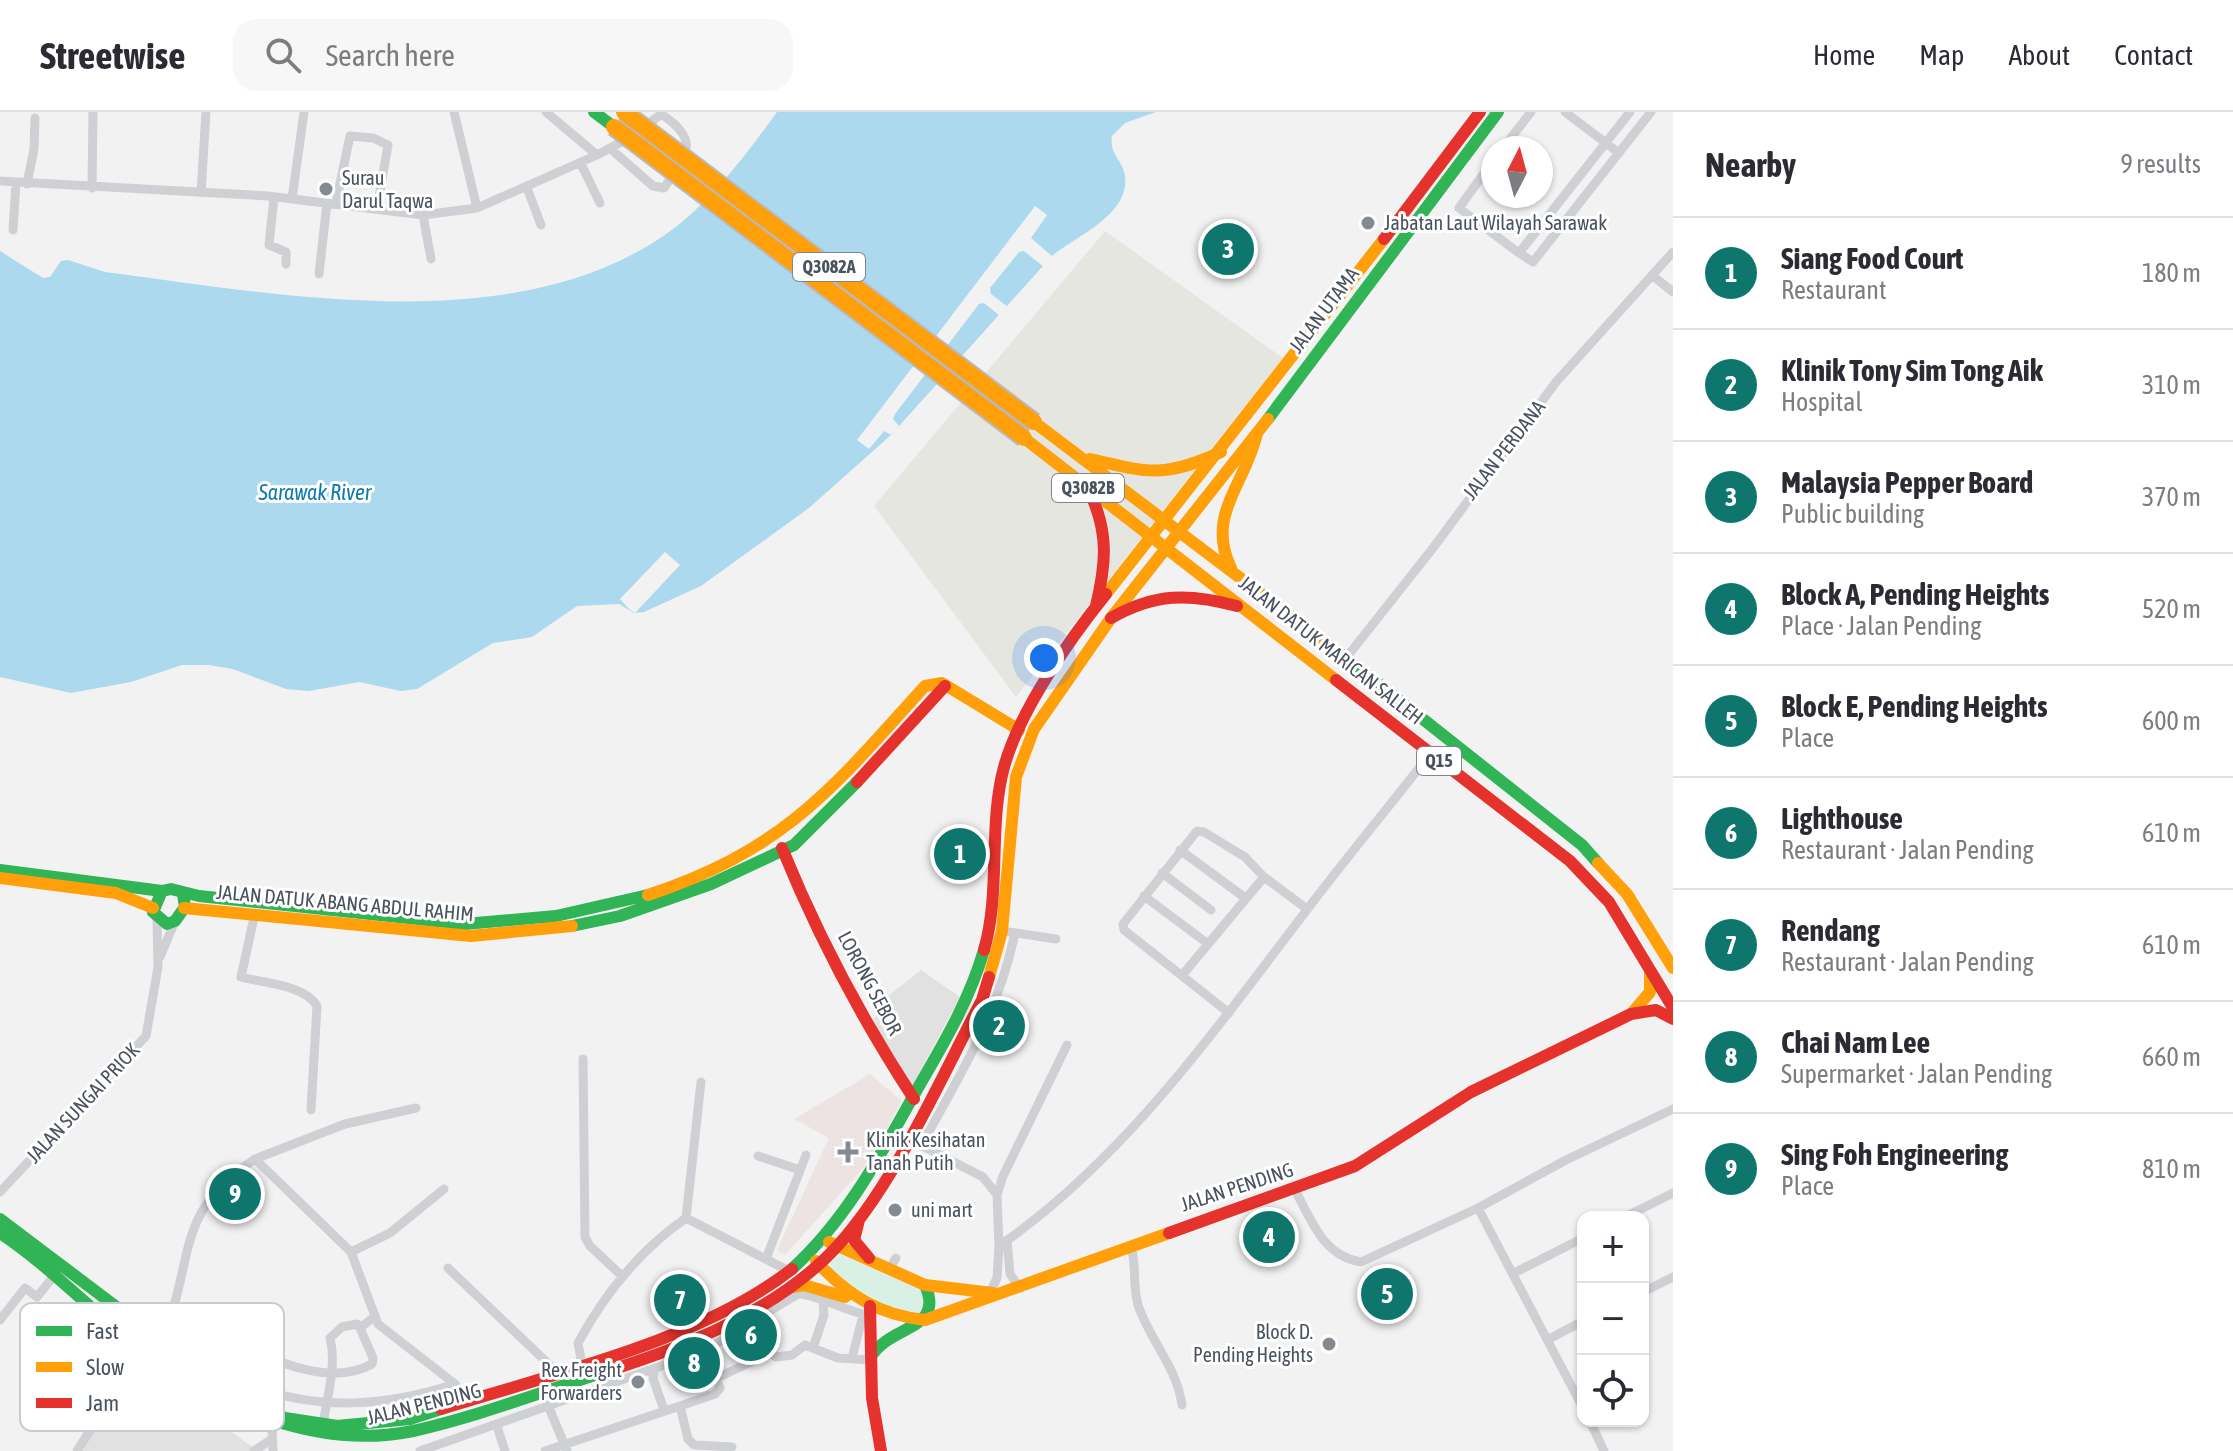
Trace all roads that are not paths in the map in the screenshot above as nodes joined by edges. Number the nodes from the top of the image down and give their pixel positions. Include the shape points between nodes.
1 (93, 112) edge
2 (206, 112) edge
3 (304, 112) edge
4 (454, 112) edge
5 (546, 112) edge
6 (594, 112) edge
7 (624, 112) edge
8 (1480, 112) edge
9 (1498, 112) edge
10 (1531, 112) edge
11 (1565, 112) edge
12 (1630, 112) edge
13 (1651, 112) edge
14 (661, 113) edge
15 (35, 118) dead end
16 (1512, 136) edge
17 (1605, 143) junction
18 (612, 150) junction
19 (1619, 153) junction
20 (597, 155) junction
21 (581, 164) junction
22 (1481, 178) edge
23 (0, 181) edge
24 (21, 183) junction
25 (92, 188) junction
26 (527, 188) junction
27 (201, 193) junction
28 (274, 197) junction
29 (1562, 197) junction
30 (292, 199) junction
31 (332, 203) junction
32 (600, 203) dead end
33 (477, 208) junction
34 (377, 209) junction
35 (1576, 209) junction
36 (423, 215) junction
37 (541, 225) dead end
38 (13, 230) dead end
39 (1673, 252) edge
40 (1519, 253) junction
41 (431, 259) dead end
42 (286, 264) dead end
43 (319, 274) dead end
44 (1653, 276) junction
45 (1673, 292) edge
46 (1257, 433) junction
47 (1221, 452) junction
48 (1081, 457) junction
49 (1088, 489) junction
50 (1166, 521) junction
51 (1181, 531) junction
52 (1153, 537) junction
53 (1167, 548) junction
54 (1238, 576) junction
55 (1096, 606) junction
56 (1247, 609) junction
57 (1111, 618) junction
58 (1346, 658) junction
59 (1019, 730) junction
60 (1430, 754) junction
61 (803, 826) junction
62 (786, 850) junction
63 (1180, 850) junction
64 (760, 856) junction
65 (0, 870) edge
66 (1162, 873) junction
67 (1264, 877) junction
68 (0, 878) edge
69 (796, 883) junction
70 (162, 891) junction
71 (1144, 896) junction
72 (1244, 897) junction
73 (181, 908) junction
74 (1307, 909) junction
75 (1211, 910) dead end
76 (255, 913) junction
77 (155, 914) junction
78 (1008, 932) junction
79 (1056, 939) dead end
80 (1207, 943) junction
81 (1642, 957) junction
82 (158, 960) junction
83 (1673, 968) edge
84 (1184, 973) junction
85 (1673, 1008) edge
86 (1229, 1013) junction
87 (1631, 1014) junction
88 (1673, 1019) edge
89 (1067, 1045) dead end
90 (583, 1059) dead end
91 (701, 1082) dead end
92 (914, 1099) junction
93 (416, 1108) dead end
94 (1673, 1109) edge
95 (311, 1110) dead end
96 (915, 1143) junction
97 (806, 1155) dead end
98 (758, 1156) dead end
99 (255, 1159) junction
100 (800, 1170) junction
101 (1003, 1176) junction
102 (983, 1177) junction
103 (444, 1189) dead end
104 (1295, 1190) junction
105 (0, 1192) edge
106 (1673, 1193) edge
107 (997, 1195) junction
108 (1478, 1208) junction
109 (1637, 1211) edge
110 (862, 1213) junction
111 (686, 1218) junction
112 (0, 1219) edge
113 (0, 1233) edge
114 (1577, 1241) edge
115 (828, 1242) junction
116 (1003, 1243) junction
117 (1131, 1246) junction
118 (351, 1252) junction
119 (766, 1259) junction
120 (814, 1259) junction
121 (887, 1264) junction
122 (448, 1268) dead end
123 (1514, 1273) junction
124 (53, 1277) junction
125 (623, 1277) junction
126 (1673, 1277) edge
127 (790, 1279) junction
128 (925, 1285) junction
129 (1649, 1289) edge
130 (1005, 1292) junction
131 (823, 1302) junction
132 (84, 1303) edge
133 (108, 1303) edge
134 (176, 1303) edge
135 (866, 1310) junction
136 (374, 1317) junction
137 (758, 1317) junction
138 (0, 1320) edge
139 (925, 1320) junction
140 (1577, 1324) edge
141 (360, 1328) junction
142 (1549, 1339) junction
143 (707, 1345) junction
144 (813, 1348) junction
145 (770, 1353) junction
146 (852, 1358) junction
147 (871, 1359) junction
148 (284, 1362) edge
149 (653, 1363) junction
150 (582, 1364) junction
151 (332, 1372) junction
152 (557, 1372) junction
153 (717, 1378) junction
154 (455, 1384) junction
155 (284, 1395) edge
156 (1577, 1396) edge
157 (546, 1398) junction
158 (326, 1403) junction
159 (467, 1403) junction
160 (1182, 1405) dead end
161 (680, 1406) junction
162 (664, 1410) junction
163 (284, 1418) edge
164 (323, 1425) junction
165 (497, 1426) junction
166 (1593, 1427) edge
167 (90, 1431) edge
168 (267, 1431) edge
169 (272, 1434) junction
170 (732, 1447) dead end
171 (447, 1448) edge
172 (564, 1448) edge
173 (77, 1451) edge
174 (254, 1451) edge
175 (273, 1451) edge
176 (420, 1451) edge
177 (505, 1451) edge
178 (545, 1451) edge
179 (881, 1451) edge
180 (1604, 1451) edge

1 - 25 street
2 - 27 street
3 - 30 street
4 - 33 street
5 - 20 street
6 - 49 main road, Q3082B, bridge
7 - 48 main road, Q3082A, bridge
8 - 47 main road, JALAN UTAMA
9 - 46 main road, JALAN UTAMA
10 - 16 street
11 - 17 street
12 - 17 street
13 - 19 street
14 - 18 street
14 - 18 street via 684,134 688,152 664,188 653,186
15 - 24 street via 35,141
17 - 19 street
17 - 29 street
18 - 20 street
19 - 35 street
20 - 21 street
21 - 26 street
21 - 32 street
22 - 40 street via 1459,208
23 - 24 street
24 - 25 street
24 - 38 street
25 - 27 street
26 - 33 street
26 - 37 street
27 - 28 street
28 - 30 street
28 - 42 street via 269,245 286,252
29 - 35 street
29 - 40 street
30 - 31 street
31 - 34 street
31 - 34 street via 350,136 373,138 388,145
31 - 43 street
33 - 36 street
34 - 36 street
35 - 40 street via 1533,262
36 - 41 street
39 - 44 street, JALAN PERDANA
44 - 45 street
44 - 58 street, JALAN PERDANA via 1556,382
46 - 51 main road, JALAN UTAMA
46 - 54 main road via 1253,458 1219,526 1222,553
47 - 48 main road via 1165,474
47 - 50 main road, JALAN UTAMA
48 - 50 main road, Q3082A
49 - 52 main road, Q3082B
49 - 55 main road via 1105,520 1108,538
50 - 51 main road, JALAN DATUK MARICAN SALLEH / Q15
50 - 52 main road, JALAN UTAMA
51 - 53 main road, JALAN UTAMA
51 - 54 main road, JALAN DATUK MARICAN SALLEH / Q15
52 - 53 main road, JALAN DATUK MARICAN SALLEH / Q15
52 - 55 main road, JALAN UTAMA
53 - 56 main road, JALAN DATUK MARICAN SALLEH / Q15
53 - 57 main road, JALAN UTAMA
54 - 58 main road, JALAN DATUK MARICAN SALLEH / Q15
55 - 59 main road
56 - 57 main road via 1170,594
56 - 60 main road, JALAN DATUK MARICAN SALLEH / Q15
57 - 78 main road, JALAN UTAMA via 1053,698 1020,761 1012,802
58 - 83 main road, JALAN DATUK MARICAN SALLEH / Q15 via 1582,845 1627,894
59 - 61 main road via 945,686 925,686
59 - 92 main road via 1001,783 983,961 971,994
60 - 74 street
60 - 81 main road, JALAN DATUK MARICAN SALLEH / Q15 via 1570,861 1609,902
61 - 62 main road
61 - 64 main road, JALAN DATUK ABANG ABDUL RAHIM
61 - 69 main road
62 - 64 main road via 777,845
62 - 69 main road, LORONG SEBOR
63 - 66 street
63 - 67 street via 1192,835 1204,832 1245,857
63 - 72 street
64 - 69 main road via 778,864
64 - 73 main road, JALAN DATUK ABANG ABDUL RAHIM via 636,899 508,923
64 - 76 main road, JALAN DATUK ABANG ABDUL RAHIM via 642,909 540,932 423,934
65 - 70 main road
66 - 71 street
66 - 75 street
67 - 72 street
67 - 74 street
68 - 77 main road via 116,893
69 - 92 main road, LORONG SEBOR via 887,1058
70 - 73 main road via 171,889
70 - 77 main road
71 - 80 street
71 - 84 street via 1123,927
72 - 80 street
73 - 76 main road, JALAN DATUK ABANG ABDUL RAHIM
73 - 77 main road via 167,924
73 - 82 street
74 - 86 street
76 - 95 street via 241,977 299,991 317,1006
77 - 82 street
78 - 79 street
78 - 96 main road, JALAN UTAMA
80 - 84 street
81 - 85 main road, JALAN DATUK MARICAN SALLEH / Q15
81 - 87 main road via 1652,980 1650,992
82 - 105 street, JALAN SUNGAI PRIOK via 146,1036
84 - 86 street
86 - 116 street via 1117,1146
87 - 88 main road via 1656,1010
87 - 104 main road, JALAN PENDING via 1445,1106 1355,1166
89 - 101 street
90 - 125 street via 585,1237
91 - 111 street
92 - 115 main road
93 - 99 street via 345,1124
94 - 108 street
96 - 102 street
96 - 110 main road, JALAN UTAMA
97 - 100 street
98 - 100 street
99 - 118 street
99 - 134 street via 219,1187 195,1221
100 - 119 street
101 - 102 street
101 - 107 street
102 - 107 street
103 - 118 street via 390,1233
104 - 108 street via 1325,1245 1347,1260 1361,1262
104 - 117 main road, JALAN PENDING
106 - 109 street
107 - 116 street
108 - 123 street
110 - 115 main road, JALAN UTAMA
110 - 121 main road via 854,1240 860,1251
111 - 119 street
111 - 125 street
112 - 133 main road, JALAN PENDING
113 - 124 main road, JALAN PENDING
114 - 123 street
115 - 120 main road, JALAN PENDING
115 - 121 main road, JALAN PENDING
116 - 130 street via 1010,1274
116 - 130 street via 997,1278
117 - 130 main road, JALAN PENDING
117 - 160 street via 1139,1309 1179,1384
118 - 136 street
119 - 127 street
120 - 127 main road, JALAN PENDING
120 - 135 main road
121 - 128 main road, JALAN PENDING
122 - 152 street
123 - 142 street
124 - 132 main road, JALAN PENDING
124 - 138 street via 37,1297 25,1288
125 - 150 street via 578,1343
126 - 129 street
127 - 135 main road
127 - 137 main road, JALAN PENDING
127 - 150 main road, JALAN PENDING via 685,1329
128 - 130 main road, JALAN PENDING
128 - 139 main road via 935,1306
130 - 139 main road
131 - 135 street
131 - 137 street via 798,1294
131 - 144 street
135 - 139 main road
135 - 146 street
135 - 147 main road
136 - 141 street
136 - 154 street via 396,1341
137 - 143 main road, JALAN PENDING
137 - 145 street
139 - 147 main road via 885,1337
140 - 142 street
141 - 151 street via 350,1325 332,1334
141 - 151 street via 372,1364
142 - 156 street
143 - 149 main road, JALAN PENDING
143 - 153 street
144 - 145 street via 805,1345 792,1355 776,1357
144 - 146 street
145 - 153 street
146 - 147 street
147 - 179 main road
148 - 151 street
149 - 157 main road, JALAN PENDING
149 - 162 street
150 - 152 main road, JALAN PENDING
151 - 158 street
152 - 159 main road, JALAN PENDING
153 - 161 street via 720,1388 715,1394
154 - 158 street via 381,1403
154 - 159 street
155 - 158 street
157 - 165 street
157 - 169 main road, JALAN PENDING via 374,1439
157 - 172 street
158 - 164 street
159 - 164 main road, JALAN PENDING via 410,1419
161 - 162 street
161 - 170 street via 694,1445
162 - 172 street
163 - 164 main road, JALAN PENDING
165 - 171 street
165 - 177 street
166 - 180 street
167 - 173 street
168 - 169 main road, JALAN PENDING
169 - 174 street
169 - 175 street
171 - 176 street
172 - 178 street

